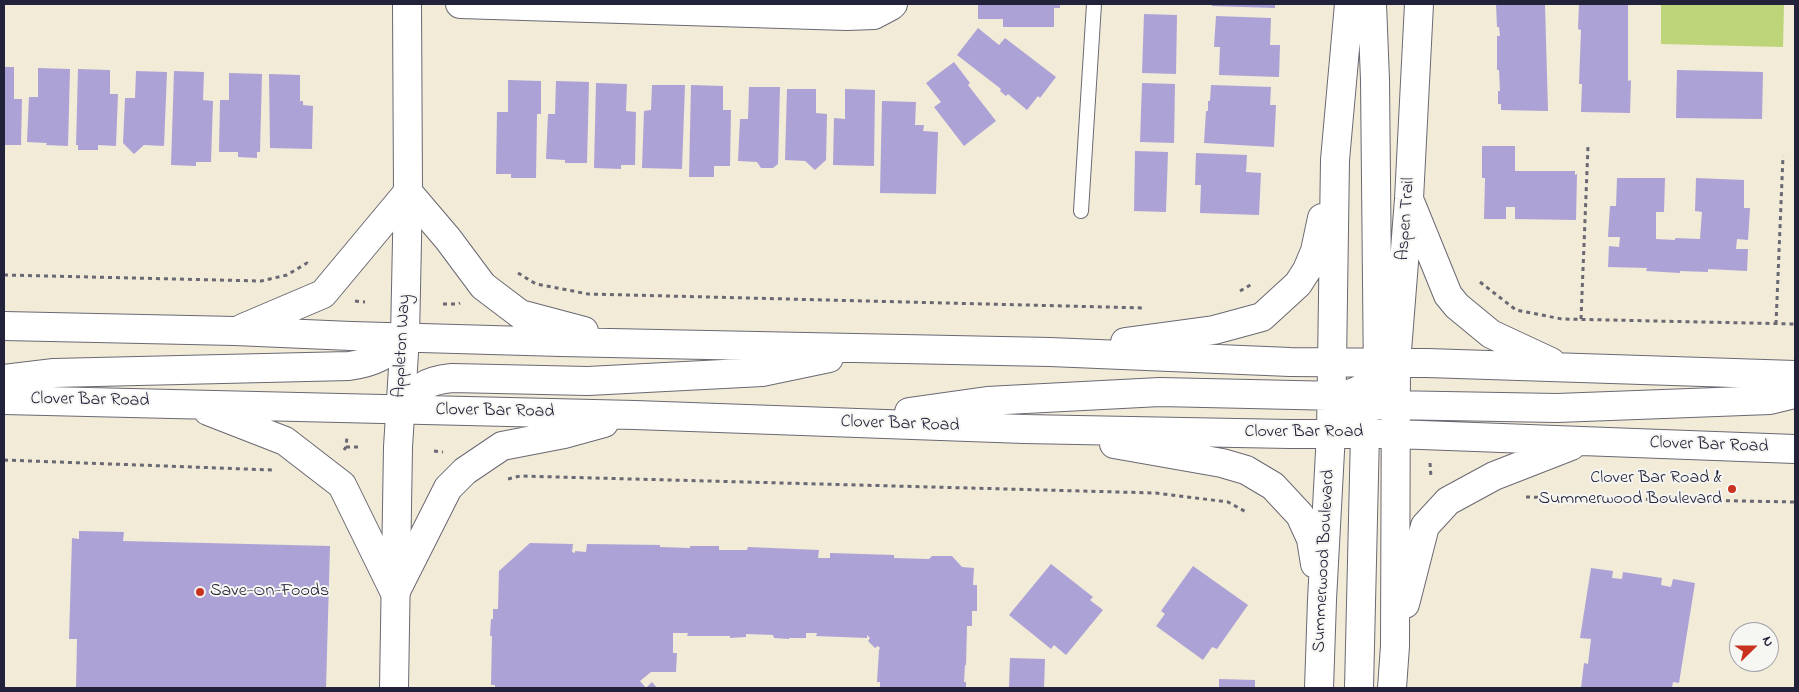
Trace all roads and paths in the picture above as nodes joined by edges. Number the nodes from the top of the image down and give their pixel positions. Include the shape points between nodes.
1 (407, 4) edge
2 (460, 4) edge
3 (893, 4) edge
4 (1094, 4) edge
5 (1349, 4) edge
6 (1372, 4) edge
7 (1420, 4) edge
8 (1588, 146) dead end
9 (1783, 156) dead end
10 (1334, 160) junction
11 (408, 192) junction
12 (1409, 199) junction
13 (1081, 211) dead end
14 (313, 268) dead end
15 (511, 269) dead end
16 (4, 275) edge
17 (1255, 282) dead end
18 (1480, 282) dead end
19 (1238, 292) dead end
20 (352, 301) dead end
21 (365, 302) dead end
22 (443, 304) dead end
23 (458, 304) dead end
24 (1145, 308) dead end
25 (1581, 319) junction
26 (1776, 324) junction
27 (1795, 324) edge
28 (4, 326) edge
29 (235, 331) junction
30 (405, 337) junction
31 (628, 343) junction
32 (879, 348) junction
33 (1050, 352) junction
34 (1331, 362) junction
35 (1561, 367) junction
36 (1384, 368) junction
37 (1795, 375) edge
38 (4, 379) edge
39 (1795, 394) edge
40 (4, 400) edge
41 (188, 404) junction
42 (1365, 406) junction
43 (400, 410) junction
44 (635, 415) junction
45 (840, 423) junction
46 (1024, 429) junction
47 (1331, 433) junction
48 (1395, 434) junction
49 (1582, 442) junction
50 (346, 447) dead end
51 (362, 447) dead end
52 (1795, 449) edge
53 (4, 460) edge
54 (275, 470) dead end
55 (504, 481) dead end
56 (1522, 497) dead end
57 (1795, 502) edge
58 (1248, 513) dead end
59 (395, 593) junction
60 (1322, 600) junction
61 (1395, 646) junction
62 (394, 688) edge
63 (1319, 688) edge
64 (1359, 688) edge
65 (1392, 688) edge

1 - 11 main road, Appleton Way
2 - 3 main road via 847,16 874,15
4 - 13 lane
5 - 10 main road, Aspen Trail
6 - 36 main road
7 - 12 main road, Aspen Trail
8 - 25 path
9 - 26 path
10 - 33 main road via 1307,270 1298,284 1262,317 1214,330
10 - 34 main road, Aspen Trail
11 - 29 main road via 322,294
11 - 30 main road, Appleton Way
11 - 31 main road via 483,286 520,314
12 - 35 main road via 1448,295 1457,306 1491,334
12 - 36 main road, Aspen Trail
14 - 16 path via 307,263 287,275 261,281
15 - 24 path via 536,284 588,294
17 - 19 path
18 - 25 path via 1516,310 1562,319
20 - 21 path
22 - 23 path
25 - 26 path
26 - 27 path
28 - 29 main road
29 - 30 main road
30 - 31 main road
30 - 38 main road via 381,358 349,366 54,373
30 - 43 main road, Appleton Way
31 - 32 main road
32 - 33 main road
32 - 43 main road via 762,372 588,381 433,380 419,388
33 - 34 main road
34 - 36 main road
34 - 42 main road, Aspen Trail
35 - 36 main road
35 - 37 main road
36 - 42 main road, Aspen Trail
36 - 42 main road
39 - 42 main road via 1770,400 1558,408
40 - 41 main road, Clover Bar Road
41 - 43 main road, Clover Bar Road
41 - 59 main road via 285,441 342,485
42 - 45 main road via 1160,392 987,401
42 - 47 main road, Aspen Trail
42 - 47 main road, Clover Bar Road
42 - 48 main road, Aspen Trail
42 - 64 main road
43 - 44 main road, Clover Bar Road
43 - 59 main road, Appleton Way
44 - 45 main road, Clover Bar Road
44 - 59 main road via 502,446 465,471 448,488
45 - 46 main road, Clover Bar Road
46 - 47 main road, Clover Bar Road
46 - 60 main road via 1222,463 1246,470 1273,486 1300,515 1311,539
47 - 60 main road, Summerwood Boulevard
48 - 49 main road, Clover Bar Road
48 - 61 main road
49 - 52 main road, Clover Bar Road
49 - 61 main road via 1494,476 1448,501 1425,526
50 - 51 path
53 - 54 path
55 - 58 path via 520,476 1156,493 1228,502
56 - 57 path
59 - 62 main road, Appleton Way
60 - 63 main road, Summerwood Boulevard
61 - 65 main road

